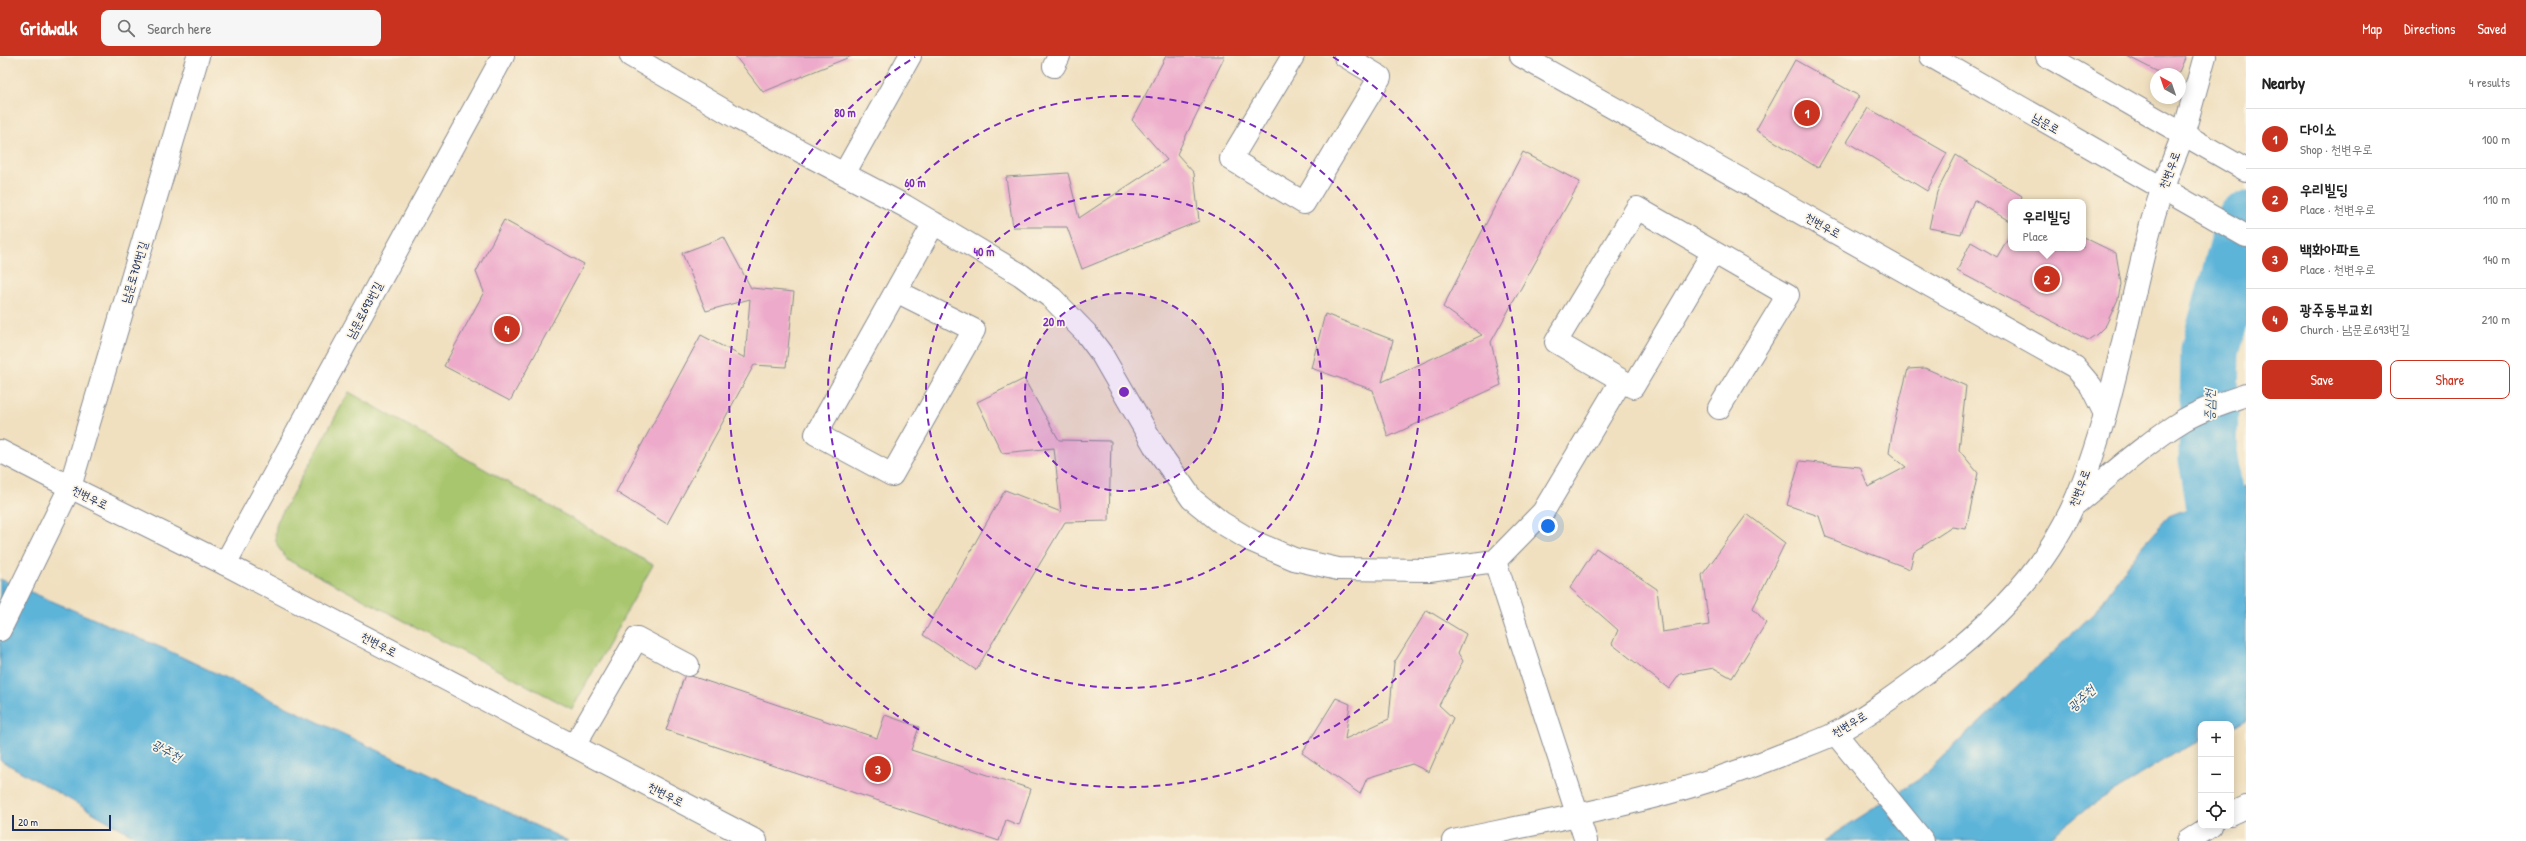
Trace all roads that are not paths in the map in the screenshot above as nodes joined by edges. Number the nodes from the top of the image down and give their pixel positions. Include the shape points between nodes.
1 (198, 56) edge
2 (503, 56) edge
3 (631, 56) edge
4 (910, 56) edge
5 (1293, 56) edge
6 (1345, 56) edge
7 (1521, 56) edge
8 (1931, 56) edge
9 (2047, 56) edge
10 (2205, 56) edge
11 (2183, 135) junction
12 (2246, 170) edge
13 (844, 174) junction
14 (2162, 189) junction
15 (934, 223) junction
16 (2246, 236) edge
17 (1713, 252) junction
18 (896, 291) junction
19 (1621, 381) junction
20 (2246, 395) edge
21 (1719, 408) dead end
22 (2105, 414) junction
23 (0, 451) edge
24 (70, 487) junction
25 (2073, 506) junction
26 (1495, 561) junction
27 (225, 564) junction
28 (0, 630) edge
29 (688, 665) dead end
30 (1835, 733) junction
31 (574, 746) junction
32 (2246, 807) edge
33 (2234, 813) edge
34 (1578, 815) junction
35 (2206, 829) edge
36 (756, 841) edge
37 (1453, 841) edge
38 (1586, 841) edge
39 (1923, 841) edge
40 (2188, 841) edge

1 - 24 main road, 남문로701번길
2 - 27 main road, 남문로693번길
3 - 13 main road via 739,119
4 - 13 main road
5 - 6 main road via 1230,159 1304,203 1380,77
7 - 22 main road, 천변우로 via 2075,367 2091,386
8 - 14 main road, 남문로
9 - 11 main road
10 - 11 main road, 천변우로
11 - 12 main road
11 - 14 main road, 천변우로
13 - 15 main road
14 - 16 main road, 남문로
14 - 22 main road, 천변우로 via 2148,233
15 - 18 main road
15 - 26 main road via 1021,275 1052,298 1086,333 1101,353 1154,445 1192,499 1240,534 1294,559 1338,569 1428,570
17 - 19 main road via 1633,387
17 - 19 main road via 1637,208 1556,342
17 - 21 main road via 1788,295
18 - 18 main road via 816,434 892,475 974,330
19 - 26 main road via 1543,512
20 - 25 main road via 2215,405 2185,420
22 - 25 main road, 천변우로
23 - 24 main road, 천변우로
24 - 27 main road, 천변우로
24 - 28 main road, 남문로701번길
25 - 30 main road, 천변우로 via 2052,545 2018,591 1968,641 1912,683
26 - 34 main road
27 - 31 main road, 천변우로
29 - 31 main road via 637,638
30 - 34 main road, 천변우로 via 1738,773 1682,790
30 - 39 main road
31 - 36 main road, 천변우로
32 - 33 main road
34 - 37 main road, 천변우로
34 - 38 main road
35 - 40 main road

